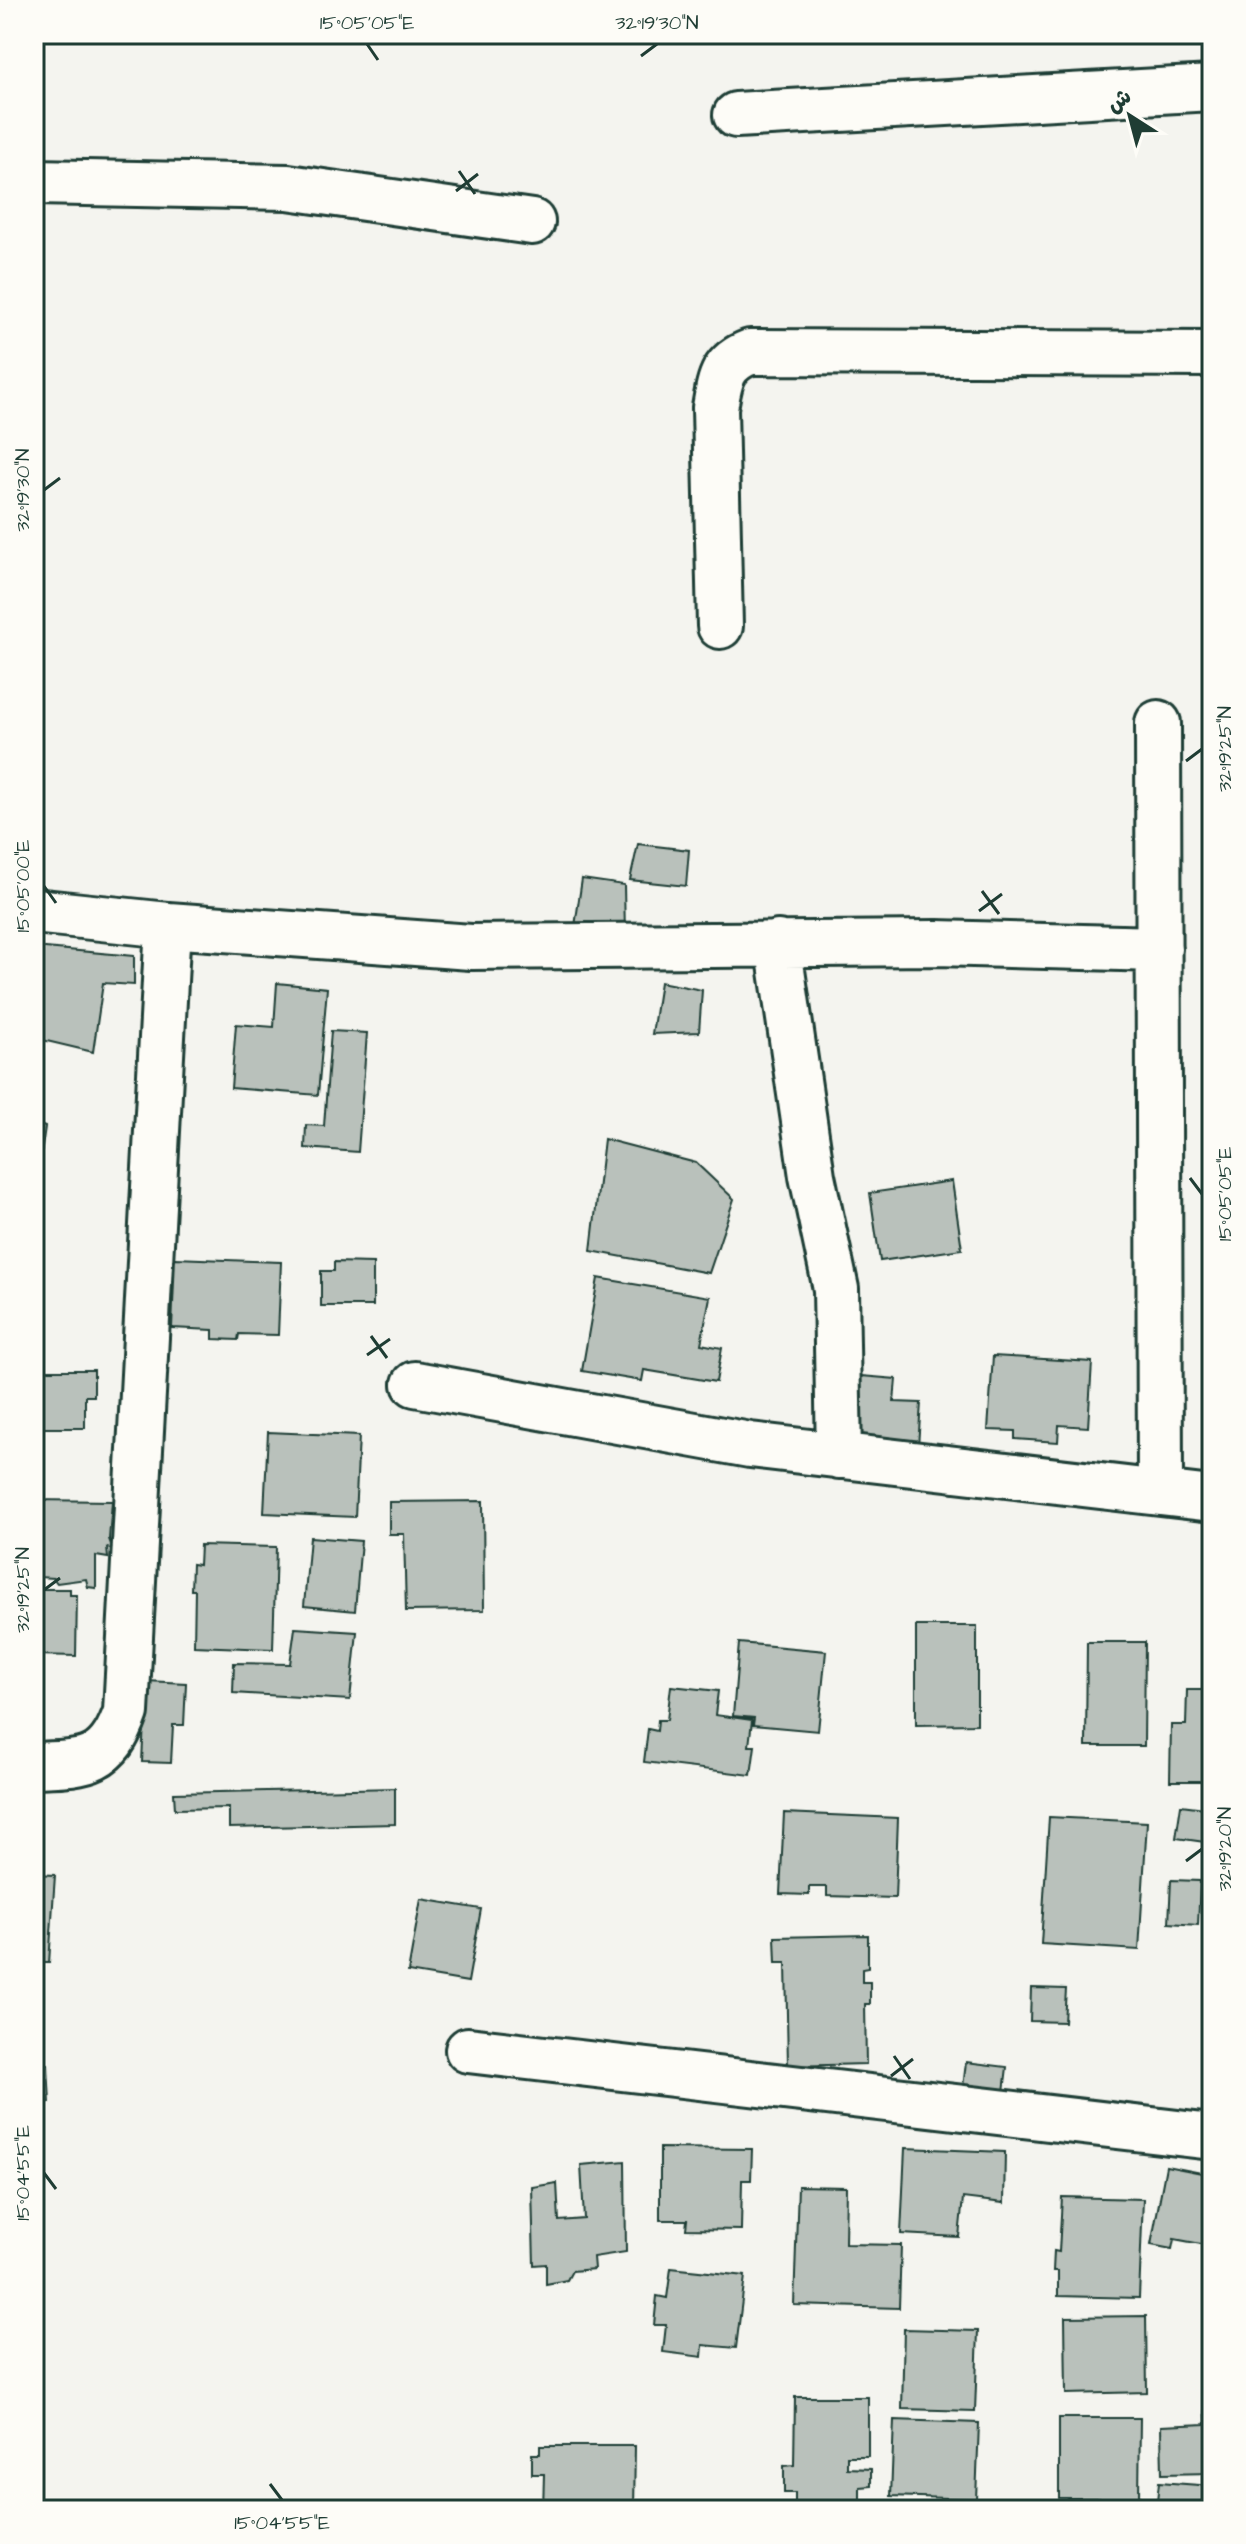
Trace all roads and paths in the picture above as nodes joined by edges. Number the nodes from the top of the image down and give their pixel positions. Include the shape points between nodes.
1 (1212, 88) edge
2 (736, 115) dead end
3 (34, 182) edge
4 (532, 222) dead end
5 (1212, 354) edge
6 (720, 626) dead end
7 (1158, 723) dead end
8 (34, 911) edge
9 (168, 925) junction
10 (778, 943) junction
11 (1159, 949) junction
12 (415, 1384) dead end
13 (839, 1456) junction
14 (1160, 1492) junction
15 (1212, 1499) edge
16 (34, 1765) edge
17 (468, 2050) dead end
18 (1212, 2137) edge

1 - 2 street
3 - 4 street via 288,187
5 - 6 street via 750,352 736,357 722,373 715,408
7 - 11 street
8 - 9 street
9 - 10 street via 471,947
9 - 16 street via 126,1712 117,1740 101,1754 80,1763
10 - 11 street
10 - 13 street via 807,1145 836,1289
11 - 14 street
12 - 13 street via 750,1445
13 - 14 street
14 - 15 street
17 - 18 street

